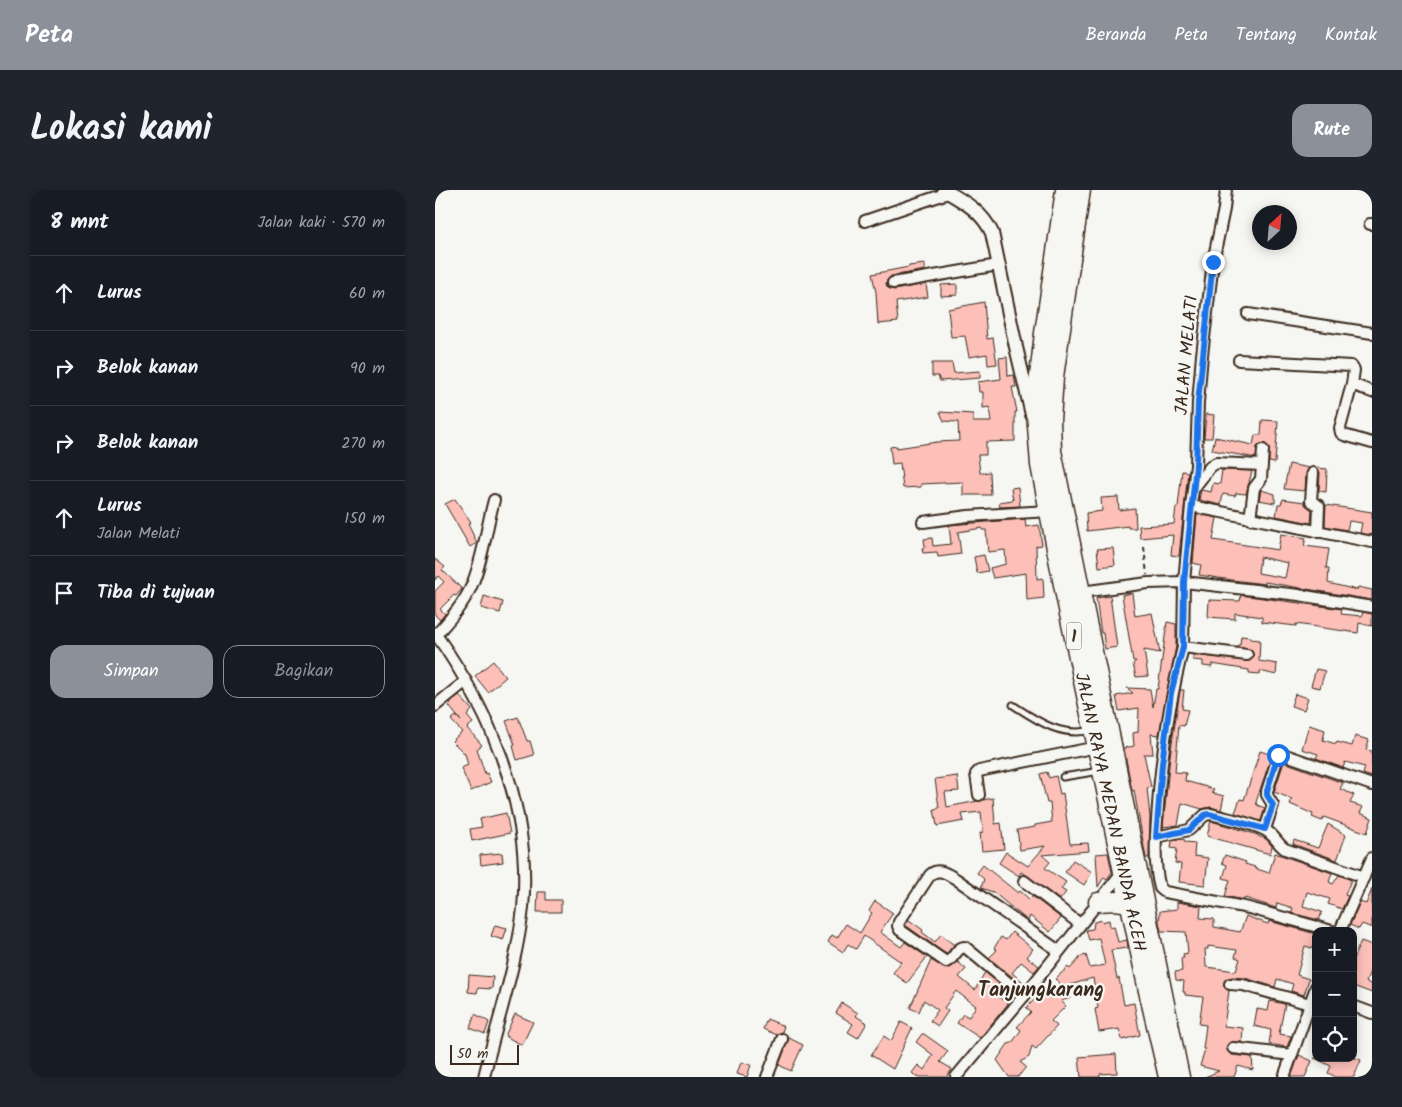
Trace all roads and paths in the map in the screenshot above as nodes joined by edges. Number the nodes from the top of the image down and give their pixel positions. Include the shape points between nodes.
1 (1065, 190) edge
2 (1081, 190) edge
3 (1226, 190) edge
4 (946, 191) edge
5 (865, 221) dead end
6 (998, 264) junction
7 (893, 283) dead end
8 (1248, 314) dead end
9 (1372, 333) edge
10 (1239, 360) dead end
11 (1352, 384) junction
12 (1372, 392) edge
13 (1037, 434) junction
14 (1372, 443) edge
15 (1263, 450) dead end
16 (1262, 465) junction
17 (1313, 473) dead end
18 (1193, 488) junction
19 (494, 500) dead end
20 (1191, 506) junction
21 (1048, 511) junction
22 (1250, 519) junction
23 (923, 522) dead end
24 (1318, 532) junction
25 (1372, 542) edge
26 (1144, 547) dead end
27 (1184, 582) junction
28 (1147, 583) junction
29 (1081, 592) junction
30 (1372, 607) edge
31 (436, 634) edge
32 (1183, 647) junction
33 (1247, 655) dead end
34 (466, 681) junction
35 (1013, 705) dead end
36 (435, 706) edge
37 (1094, 729) junction
38 (1097, 747) junction
39 (1103, 770) junction
40 (1063, 777) dead end
41 (1372, 785) edge
42 (979, 795) dead end
43 (1265, 829) junction
44 (1156, 837) junction
45 (1372, 858) edge
46 (1156, 868) junction
47 (1131, 871) junction
48 (1367, 875) edge
49 (1024, 881) dead end
50 (1099, 902) junction
51 (1130, 904) junction
52 (1080, 924) junction
53 (1318, 927) edge
54 (1342, 927) edge
55 (1059, 951) junction
56 (1230, 984) dead end
57 (1155, 989) junction
58 (1024, 996) junction
59 (1312, 998) edge
60 (1310, 1004) junction
61 (1357, 1007) edge
62 (1372, 1013) edge
63 (782, 1039) dead end
64 (1233, 1048) dead end
65 (1292, 1056) junction
66 (958, 1076) edge
67 (484, 1077) edge
68 (767, 1077) edge
69 (1168, 1077) edge
70 (1180, 1077) edge
71 (1284, 1077) edge

1 - 13 highway, JALAN RAYA MEDAN BANDA ACEH / 1 via 1039,374
2 - 29 highway, JALAN RAYA MEDAN BANDA ACEH / 1 via 1059,334 1051,420 1056,475
3 - 18 street, JALAN MELATI via 1207,308
4 - 5 street
4 - 6 street via 972,207 988,224
6 - 7 street
6 - 13 street
8 - 9 street
10 - 11 street via 1351,366 1355,370
11 - 12 street
11 - 14 street via 1340,431
13 - 21 highway, JALAN RAYA MEDAN BANDA ACEH / 1
15 - 16 street
16 - 18 street via 1216,463
16 - 22 street via 1261,479 1254,488
17 - 24 street via 1311,501 1319,506
18 - 20 street, JALAN MELATI
19 - 31 street via 471,586 461,604
20 - 22 street
20 - 27 street, JALAN MELATI
21 - 23 street
21 - 37 highway, JALAN RAYA MEDAN BANDA ACEH / 1
22 - 24 street
24 - 25 street
26 - 28 path
27 - 28 street
27 - 30 street
27 - 32 street, JALAN MELATI
28 - 29 street
29 - 47 highway, JALAN RAYA MEDAN BANDA ACEH / 1
31 - 34 street
32 - 33 street
32 - 44 street, JALAN MELATI via 1171,693
34 - 36 street
34 - 67 street via 487,718 511,782 525,868 523,909 516,947
35 - 37 lane via 1050,727 1080,732
37 - 38 highway, JALAN RAYA MEDAN BANDA ACEH / 1
38 - 39 highway, JALAN RAYA MEDAN BANDA ACEH / 1
38 - 42 street via 979,771 976,774
39 - 40 lane
39 - 47 highway, JALAN RAYA MEDAN BANDA ACEH / 1
41 - 43 street via 1279,754 1267,791 1273,805
43 - 44 street via 1209,814 1189,830
43 - 48 street via 1283,848
44 - 46 street, JALAN MELATI
45 - 48 street
46 - 47 street
46 - 53 street, JALAN MELATI via 1159,887 1165,892 1249,908
47 - 50 street
47 - 51 highway, JALAN RAYA MEDAN BANDA ACEH / 1
47 - 57 highway, JALAN RAYA MEDAN BANDA ACEH / 1
48 - 54 street
49 - 52 street
50 - 51 highway
50 - 52 street
51 - 57 highway, JALAN RAYA MEDAN BANDA ACEH / 1
52 - 55 street
55 - 58 street
55 - 58 street via 955,879 937,870 930,874 899,922 900,930 947,962 959,948 965,947
56 - 60 street
57 - 69 highway, JALAN RAYA MEDAN BANDA ACEH / 1
57 - 70 highway, JALAN RAYA MEDAN BANDA ACEH / 1
58 - 66 street
59 - 60 street
60 - 65 street
61 - 62 street
63 - 68 street
64 - 65 street
65 - 71 street

